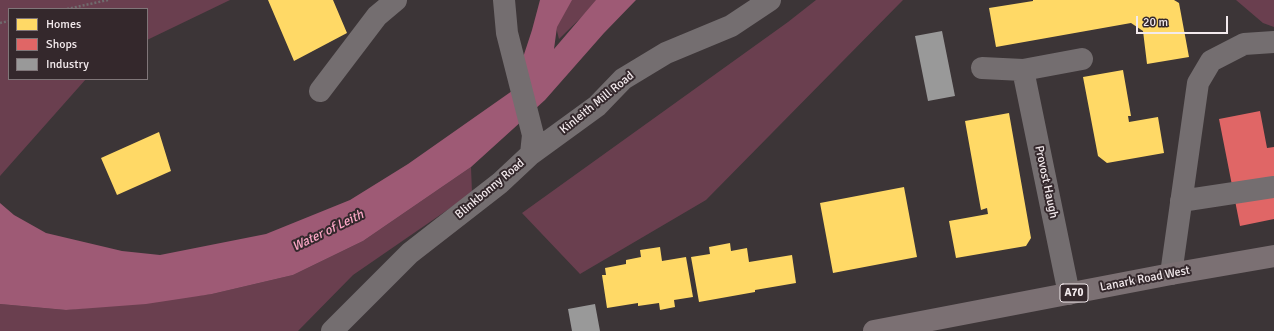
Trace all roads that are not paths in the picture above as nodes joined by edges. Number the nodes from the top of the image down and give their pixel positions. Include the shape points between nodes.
1 (396, 0) edge
2 (504, 0) edge
3 (770, 0) edge
4 (1274, 42) edge
5 (1082, 59) dead end
6 (982, 68) dead end
7 (1023, 70) junction
8 (320, 91) dead end
9 (532, 144) junction
10 (1274, 187) edge
11 (1180, 201) junction
12 (1274, 256) edge
13 (1171, 274) junction
14 (1069, 294) junction
15 (332, 331) edge
16 (874, 331) edge

1 - 8 street via 377,16
2 - 9 street via 508,33
3 - 9 street, Kinleith Mill Road via 731,26 666,53 624,79 597,106
4 - 11 street via 1244,44 1211,61 1198,83
5 - 7 street
6 - 7 street
7 - 14 street, Provost Haugh
9 - 15 street, Blinkbonny Road via 500,183 410,253
10 - 11 street
11 - 13 street
12 - 13 main road, Lanark Road West / A70
13 - 14 main road, Lanark Road West / A70
14 - 16 main road, Lanark Road West / A70

